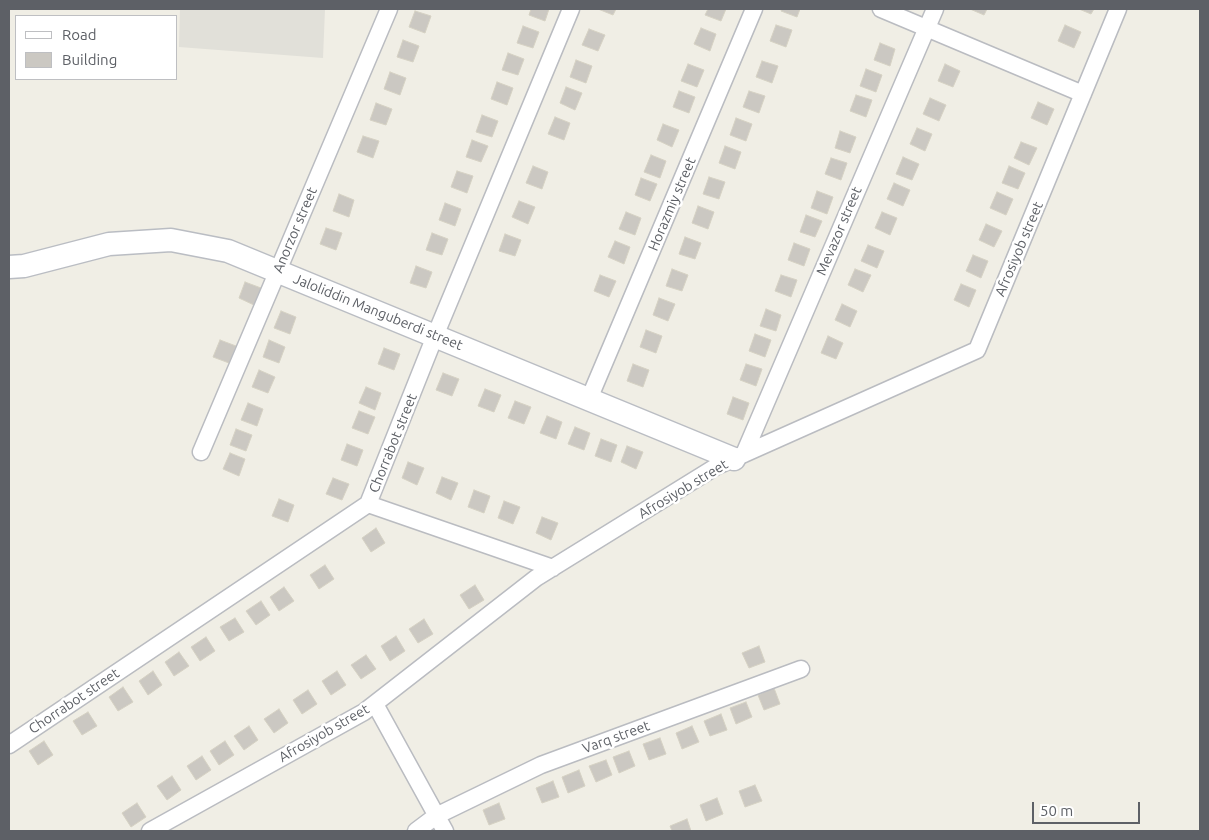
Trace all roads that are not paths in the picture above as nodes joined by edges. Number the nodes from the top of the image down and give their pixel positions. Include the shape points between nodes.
1 (389, 9) edge
2 (571, 9) edge
3 (754, 9) edge
4 (881, 9) edge
5 (935, 9) edge
6 (1118, 9) edge
7 (927, 28) junction
8 (1083, 94) junction
9 (9, 267) edge
10 (278, 271) junction
11 (435, 336) junction
12 (589, 399) junction
13 (201, 452) dead end
14 (739, 456) junction
15 (368, 504) junction
16 (553, 568) junction
17 (801, 669) dead end
18 (375, 704) junction
19 (9, 745) edge
20 (436, 816) junction
21 (150, 831) edge
22 (416, 831) edge
23 (445, 831) edge

1 - 10 street, Anorzor street
2 - 11 street, Chorrabot street
3 - 12 street, Horazmiy street
4 - 7 street
5 - 7 street, Mevazor street
6 - 8 street, Afrosiyob street
7 - 8 street
7 - 14 street, Mevazor street
8 - 14 street, Afrosiyob street via 977,350
9 - 10 street, Jaloliddin Manguberdi street via 109,244 172,240 228,251
10 - 11 street, Jaloliddin Manguberdi street
10 - 13 street, Anorzor street
11 - 12 street, Jaloliddin Manguberdi street
11 - 15 street, Chorrabot street
12 - 14 street, Jaloliddin Manguberdi street
14 - 16 street, Afrosiyob street via 717,466
15 - 16 street
15 - 19 street, Chorrabot street
16 - 18 street, Afrosiyob street
17 - 20 street, Varq street via 541,765
18 - 20 street
18 - 21 street, Afrosiyob street
20 - 22 street, Varq street
20 - 23 street

